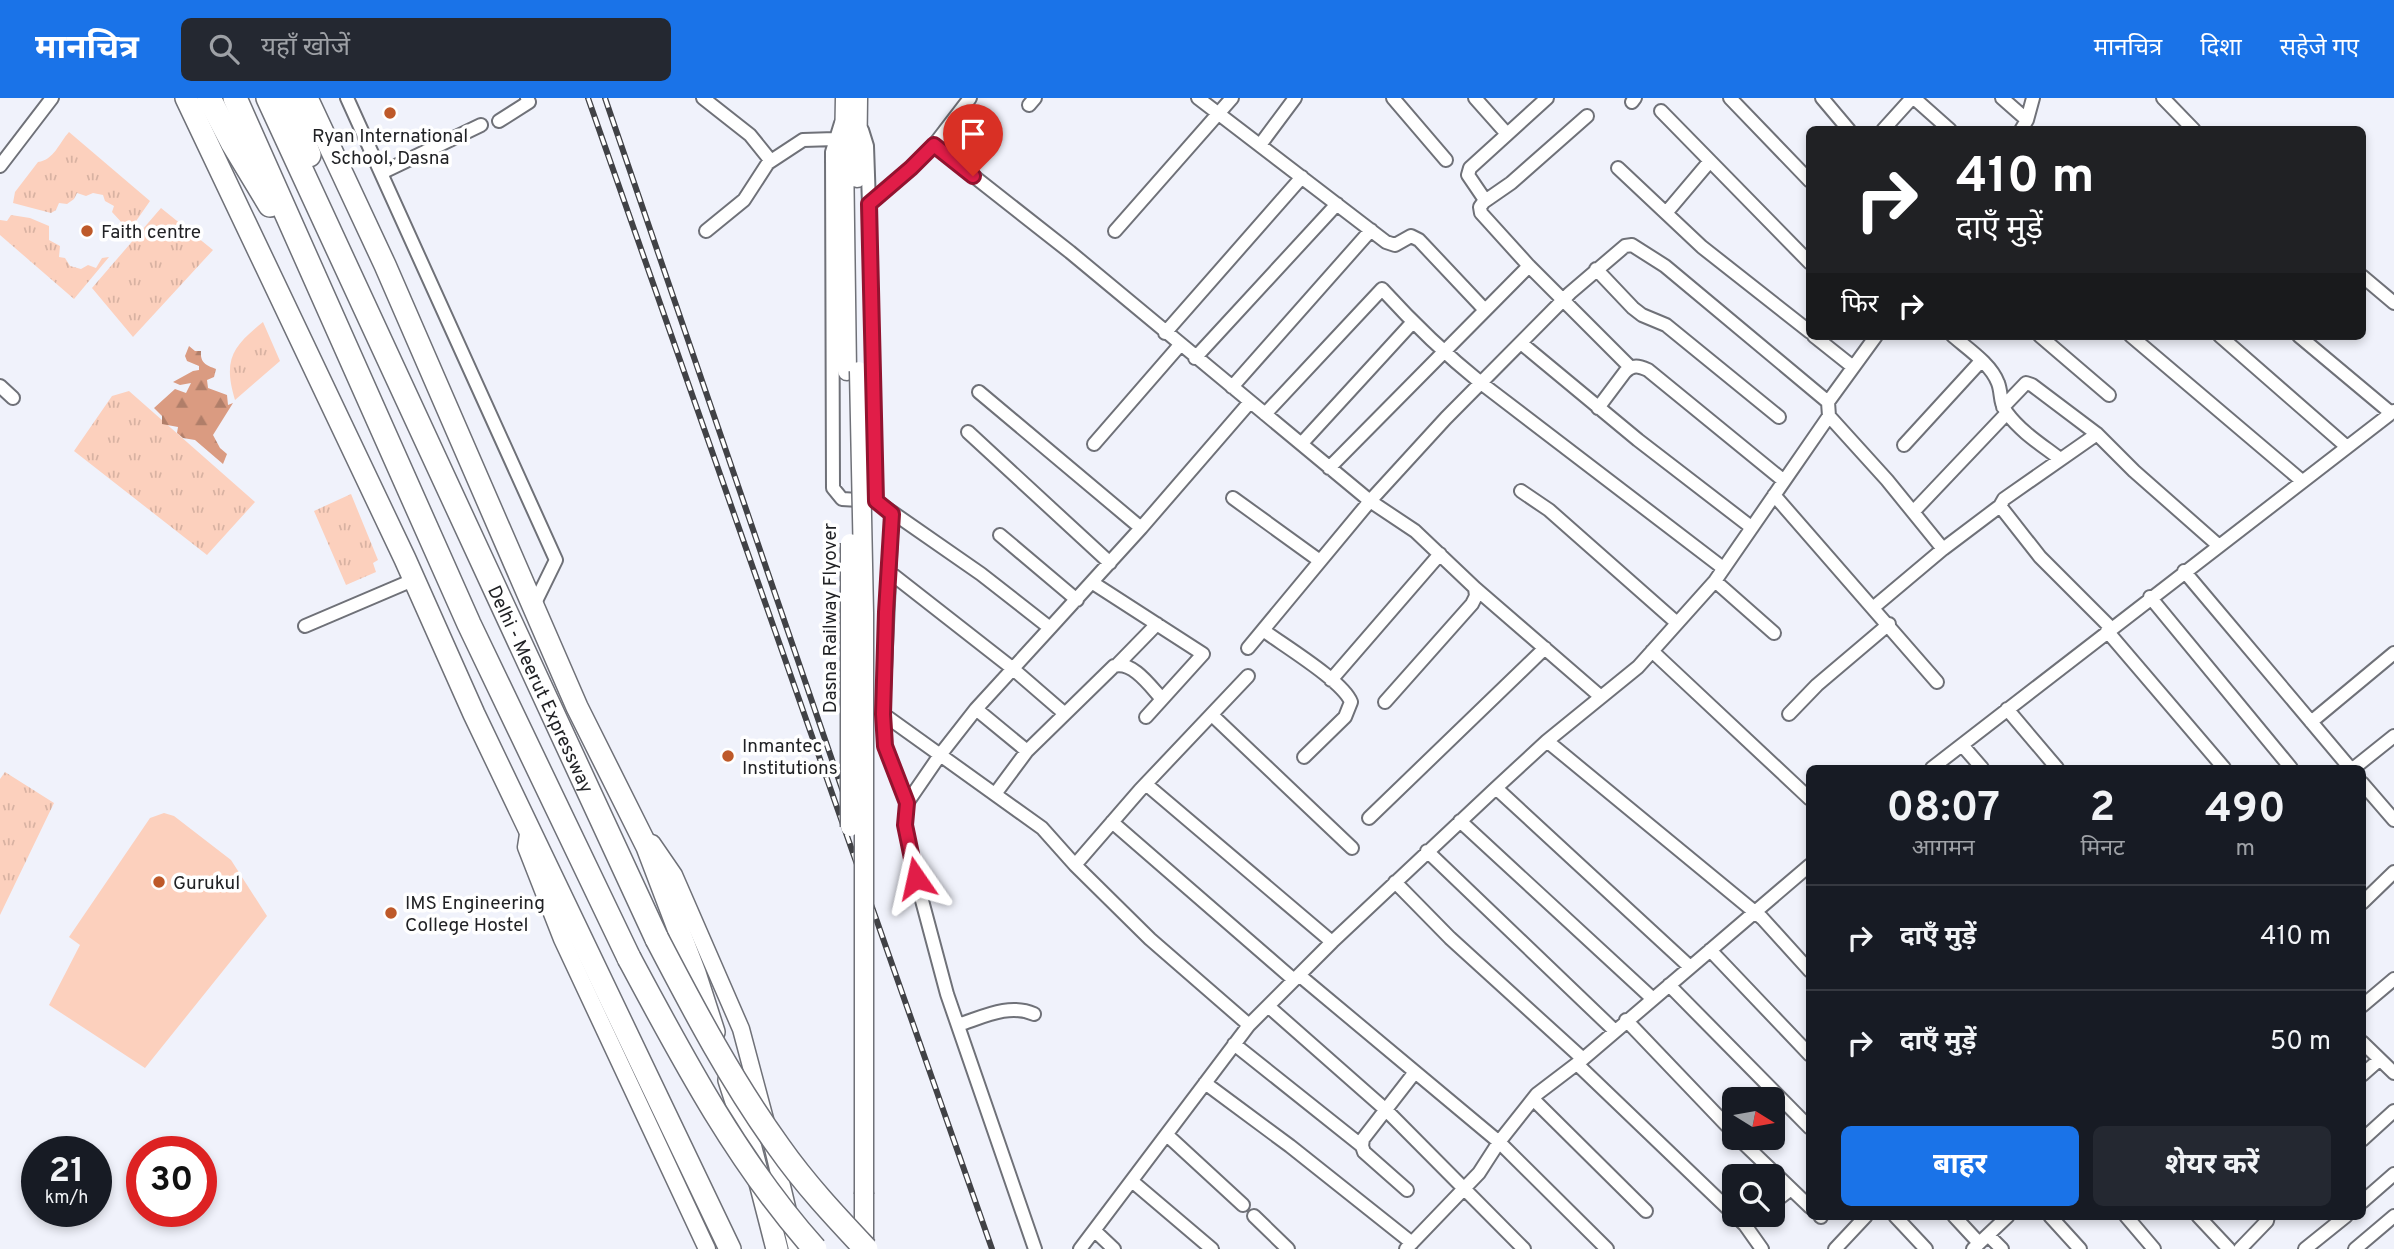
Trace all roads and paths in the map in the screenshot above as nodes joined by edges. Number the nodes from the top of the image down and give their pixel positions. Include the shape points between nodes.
1 (52, 98) edge
2 (186, 98) edge
3 (209, 98) edge
4 (235, 98) edge
5 (268, 98) edge
6 (288, 98) edge
7 (307, 98) edge
8 (347, 98) edge
9 (527, 98) edge
10 (704, 98) edge
11 (971, 98) edge
12 (1198, 98) edge
13 (1232, 98) edge
14 (1295, 98) edge
15 (1393, 98) edge
16 (1475, 98) edge
17 (1547, 98) edge
18 (1730, 98) edge
19 (1913, 98) edge
20 (2002, 98) edge
21 (2033, 98) edge
22 (2168, 100) edge
23 (1830, 101) edge
24 (851, 106) edge
25 (1661, 111) dead end
26 (1220, 114) junction
27 (1587, 116) dead end
28 (499, 121) dead end
29 (481, 125) dead end
30 (2024, 125) edge
31 (1846, 126) edge
32 (1887, 126) edge
33 (1945, 126) edge
34 (2191, 126) edge
35 (1507, 134) junction
36 (835, 139) junction
37 (934, 145) junction
38 (1260, 145) junction
39 (1446, 160) dead end
40 (771, 161) junction
41 (1710, 161) junction
42 (850, 164) junction
43 (0, 166) edge
44 (1618, 168) dead end
45 (381, 173) junction
46 (1301, 177) junction
47 (1806, 177) edge
48 (1485, 201) junction
49 (869, 204) junction
50 (1337, 204) junction
51 (1666, 213) junction
52 (1371, 230) junction
53 (706, 231) dead end
54 (1115, 231) dead end
55 (1806, 259) edge
56 (1529, 266) junction
57 (1596, 270) junction
58 (2366, 279) edge
59 (355, 283) junction
60 (323, 295) junction
61 (1563, 299) junction
62 (2394, 303) edge
63 (1485, 310) junction
64 (1412, 323) junction
65 (1806, 329) edge
66 (1165, 332) junction
67 (1819, 340) edge
68 (1873, 340) edge
69 (1957, 340) edge
70 (2045, 340) edge
71 (2136, 340) edge
72 (2225, 340) edge
73 (2305, 340) edge
74 (1521, 343) junction
75 (1180, 345) junction
76 (1443, 352) junction
77 (1195, 358) junction
78 (1980, 361) junction
79 (1630, 367) junction
80 (1853, 367) junction
81 (1481, 383) junction
82 (0, 386) edge
83 (1232, 387) junction
84 (979, 391) dead end
85 (2109, 395) dead end
86 (13, 398) dead end
87 (1250, 402) junction
88 (1828, 402) junction
89 (1598, 408) junction
90 (2005, 410) junction
91 (2393, 412) edge
92 (1265, 414) junction
93 (1779, 416) dead end
94 (1829, 416) junction
95 (968, 432) dead end
96 (2097, 434) junction
97 (1302, 443) junction
98 (1094, 444) dead end
99 (1904, 446) dead end
100 (2347, 447) junction
101 (2060, 459) junction
102 (1329, 468) junction
103 (1784, 481) junction
104 (2302, 481) junction
105 (1521, 491) dead end
106 (1774, 495) junction
107 (1233, 498) dead end
108 (876, 501) junction
109 (1370, 501) junction
110 (2000, 506) junction
111 (1914, 511) junction
112 (892, 514) junction
113 (1751, 527) junction
114 (1141, 528) junction
115 (1000, 535) dead end
116 (2218, 545) junction
117 (1943, 549) junction
118 (1440, 554) junction
119 (1320, 561) junction
120 (1110, 564) junction
121 (1723, 568) junction
122 (888, 571) junction
123 (2184, 571) junction
124 (413, 580) junction
125 (1715, 581) junction
126 (1093, 583) junction
127 (1475, 588) junction
128 (2150, 597) junction
129 (1077, 600) junction
130 (533, 607) junction
131 (1874, 607) junction
132 (1677, 623) junction
133 (1157, 624) junction
134 (1889, 624) junction
135 (305, 626) dead end
136 (1050, 628) junction
137 (1263, 630) junction
138 (2109, 630) junction
139 (1774, 633) dead end
140 (1248, 648) dead end
141 (1545, 648) junction
142 (1652, 651) junction
143 (2394, 653) edge
144 (1118, 664) junction
145 (1012, 668) junction
146 (1248, 676) dead end
147 (1331, 680) junction
148 (1937, 682) dead end
149 (1601, 697) junction
150 (1163, 699) junction
151 (1385, 702) dead end
152 (976, 709) junction
153 (2007, 709) junction
154 (1064, 713) junction
155 (883, 714) junction
156 (1788, 714) dead end
157 (1212, 715) junction
158 (1146, 717) dead end
159 (2311, 722) junction
160 (2394, 736) edge
161 (1547, 741) junction
162 (1962, 745) junction
163 (1027, 751) junction
164 (940, 755) junction
165 (1304, 757) dead end
166 (1936, 765) edge
167 (1979, 765) edge
168 (2054, 765) edge
169 (2222, 765) edge
170 (2289, 765) edge
171 (2349, 765) edge
172 (2356, 765) edge
173 (1147, 785) junction
174 (2366, 787) edge
175 (1496, 788) junction
176 (995, 794) junction
177 (1806, 795) edge
178 (622, 797) junction
179 (907, 803) junction
180 (2393, 816) edge
181 (1369, 818) dead end
182 (1460, 821) junction
183 (1112, 822) junction
184 (529, 828) junction
185 (1352, 848) dead end
186 (1427, 851) junction
187 (1075, 865) junction
188 (2394, 872) edge
189 (1806, 873) edge
190 (1395, 882) junction
191 (2366, 898) edge
192 (1755, 912) junction
193 (1332, 942) junction
194 (1710, 950) junction
195 (1690, 967) junction
196 (1806, 967) edge
197 (1296, 978) junction
198 (2394, 979) edge
199 (1669, 985) junction
200 (1653, 999) junction
201 (2366, 1003) edge
202 (1268, 1006) junction
203 (1034, 1014) dead end
204 (1626, 1020) junction
205 (958, 1025) junction
206 (1249, 1025) junction
207 (1615, 1031) junction
208 (1234, 1044) junction
209 (2366, 1045) edge
210 (1806, 1051) edge
211 (2379, 1060) junction
212 (1580, 1062) junction
213 (2366, 1071) edge
214 (1415, 1072) junction
215 (2394, 1073) edge
216 (1205, 1083) junction
217 (1533, 1099) junction
218 (1386, 1110) junction
219 (2394, 1111) edge
220 (1722, 1120) edge
221 (1806, 1124) edge
222 (1167, 1135) junction
223 (2366, 1136) edge
224 (1499, 1142) junction
225 (1362, 1146) junction
226 (1750, 1150) edge
227 (2394, 1174) edge
228 (1133, 1182) junction
229 (1465, 1187) junction
230 (1791, 1189) junction
231 (1407, 1190) dead end
232 (1785, 1194) edge
233 (2366, 1198) edge
234 (1722, 1202) edge
235 (1806, 1203) edge
236 (1243, 1205) dead end
237 (1646, 1211) dead end
238 (1254, 1216) dead end
239 (2394, 1216) edge
240 (1862, 1220) edge
241 (1899, 1220) edge
242 (1958, 1220) edge
243 (2004, 1220) edge
244 (2054, 1220) edge
245 (2129, 1220) edge
246 (2202, 1220) edge
247 (2268, 1220) edge
248 (2341, 1220) edge
249 (1746, 1227) edge
250 (1095, 1231) junction
251 (1980, 1242) edge
252 (1409, 1246) edge
253 (1600, 1246) edge
254 (707, 1249) edge
255 (730, 1249) edge
256 (778, 1249) edge
257 (797, 1249) edge
258 (815, 1249) edge
259 (852, 1249) edge
260 (865, 1249) edge
261 (1035, 1249) edge
262 (1080, 1249) edge
263 (1114, 1249) edge
264 (1212, 1249) edge
265 (1287, 1249) edge
266 (1524, 1249) edge
267 (1762, 1249) edge
268 (1835, 1249) edge
269 (1926, 1249) edge
270 (2002, 1249) edge
271 (2080, 1249) edge
272 (2154, 1249) edge
273 (2229, 1249) edge
274 (2240, 1249) edge
275 (2305, 1249) edge
276 (2355, 1249) edge

1 - 43 street
2 - 124 highway
3 - 60 highway
4 - 60 highway, Delhi - Meerut Expressway
5 - 59 highway, Delhi - Meerut Expressway
6 - 59 highway
7 - 130 highway via 385,265
8 - 45 street
9 - 28 street via 529,102
10 - 40 street via 750,135
11 - 37 street
12 - 26 street
13 - 26 street
14 - 38 street
15 - 39 street
16 - 35 street
17 - 35 street
18 - 47 street
19 - 32 street
19 - 33 street
20 - 30 street
21 - 30 street
22 - 34 street
23 - 31 street
24 - 36 street
24 - 42 main road, Dasna Railway Flyover
24 - 49 street via 867,146
25 - 41 street
26 - 38 street
26 - 54 street
27 - 48 street
29 - 45 street
35 - 48 street via 1468,170
36 - 40 street via 803,140
36 - 108 street via 831,186 833,488 842,499
37 - 49 street
37 - 66 street
38 - 46 street
40 - 53 street via 744,200
41 - 51 street
41 - 55 street
42 - 259 main road, Dasna Railway Flyover, bridge
42 - 260 main road, Dasna Railway Flyover, bridge via 864,613
44 - 51 street
45 - 130 street via 556,561
46 - 50 street
46 - 66 street
48 - 56 street via 1481,213
49 - 108 street
50 - 52 street
50 - 77 street
51 - 65 street
52 - 63 street via 1390,244 1411,236 1419,240
52 - 83 street
56 - 61 street
56 - 63 street
57 - 61 street
57 - 88 street via 1625,246 1640,249
57 - 93 street via 1633,308 1667,325
58 - 62 street
59 - 260 highway, Delhi - Meerut Expressway, bridge via 657,939 704,1028 778,1146
60 - 258 highway, Delhi - Meerut Expressway, bridge via 469,624 629,958 706,1097 784,1214
61 - 74 street
61 - 79 street
63 - 76 street
64 - 76 street
64 - 92 street via 1382,289
64 - 97 street
66 - 75 street
67 - 80 street
68 - 80 street
69 - 78 street
70 - 85 street
71 - 104 street
72 - 100 street
73 - 91 street
74 - 81 street
74 - 89 street
75 - 77 street
75 - 98 street
76 - 81 street
76 - 102 street
77 - 83 street
78 - 90 street via 1999,385
78 - 99 street
79 - 89 street
79 - 103 street via 1648,370
80 - 88 street
81 - 109 street
81 - 121 street
82 - 86 street
83 - 87 street
84 - 114 street
87 - 92 street
87 - 114 street
88 - 94 street
89 - 113 street
90 - 96 street via 2025,383
90 - 101 street
90 - 111 street
91 - 100 street
92 - 97 street
94 - 103 street
94 - 111 street
95 - 120 street
96 - 101 street
96 - 116 street
97 - 102 street
100 - 104 street
101 - 110 street
102 - 109 street
103 - 106 street
104 - 116 street
105 - 132 street via 1549,510
106 - 113 street
106 - 131 street
107 - 119 street
108 - 112 street
109 - 118 street
109 - 119 street
110 - 117 street
110 - 138 street via 2040,557
111 - 117 street
112 - 122 street
112 - 136 street
113 - 121 street
114 - 120 street
115 - 129 street
116 - 123 street
117 - 131 street
118 - 127 street
118 - 147 street
119 - 137 street
120 - 126 street
121 - 125 street
122 - 145 street
122 - 155 street
123 - 128 street
123 - 159 street
124 - 135 street
124 - 184 highway
125 - 132 street
125 - 139 street
126 - 129 street
126 - 133 street
127 - 141 street
127 - 151 street via 1472,604
128 - 138 street
128 - 170 street
129 - 136 street
130 - 178 highway
131 - 134 street
132 - 142 street
133 - 144 street
133 - 150 street via 1203,654
134 - 148 street
134 - 156 street
136 - 145 street
137 - 140 street
137 - 147 street
138 - 153 street
138 - 169 street
141 - 149 street
141 - 181 street
142 - 149 street
142 - 177 street
143 - 159 street
144 - 150 street via 1131,667
144 - 154 street
145 - 152 street
145 - 154 street
146 - 157 street
147 - 165 street via 1348,694 1349,708
149 - 161 street
150 - 158 street
152 - 163 street
152 - 164 street
153 - 162 street
153 - 168 street
154 - 163 street
155 - 164 street
155 - 179 street via 885,746
157 - 173 street
157 - 185 street
159 - 171 street
160 - 172 street
161 - 175 street
161 - 192 street
162 - 166 street
162 - 167 street
163 - 176 street
164 - 176 street
164 - 179 street
173 - 183 street
173 - 193 street
174 - 180 street
175 - 182 street
175 - 195 street
176 - 187 street via 1042,828
178 - 256 highway via 647,847 695,973
178 - 257 street via 674,875 741,1029
179 - 205 street via 905,825 916,878
182 - 186 street
182 - 200 street
183 - 187 street
183 - 197 street
184 - 254 street via 526,847 562,939
184 - 255 highway
186 - 190 street
186 - 207 street
187 - 206 street via 1150,939
188 - 191 street
189 - 192 street
190 - 193 street
190 - 212 street
192 - 194 street
192 - 196 street
193 - 197 street
194 - 195 street
194 - 210 street
195 - 199 street
197 - 202 street
197 - 214 street
198 - 201 street
199 - 200 street
199 - 221 street
200 - 204 street
202 - 206 street
202 - 218 street
203 - 205 street via 1012,1008
204 - 207 street
204 - 220 street
205 - 261 street
206 - 208 street
207 - 212 street
208 - 216 street
208 - 225 street
209 - 211 street
211 - 213 street
211 - 215 street
212 - 217 street
212 - 234 street
214 - 218 street
214 - 224 street
216 - 222 street
216 - 252 street via 1290,1146
217 - 224 street
217 - 237 street
218 - 225 street
218 - 229 street
219 - 223 street
222 - 228 street
222 - 236 street
224 - 229 street
224 - 253 street
225 - 231 street
226 - 230 street
227 - 233 street
228 - 250 street
228 - 264 street
229 - 252 street
229 - 266 street
230 - 232 street
230 - 235 street
238 - 265 street
239 - 276 street
240 - 268 street
241 - 269 street
242 - 251 street
243 - 251 street
244 - 271 street
245 - 272 street
246 - 273 street
247 - 274 street
248 - 275 street
249 - 267 street
250 - 262 street
250 - 263 street
251 - 270 street

